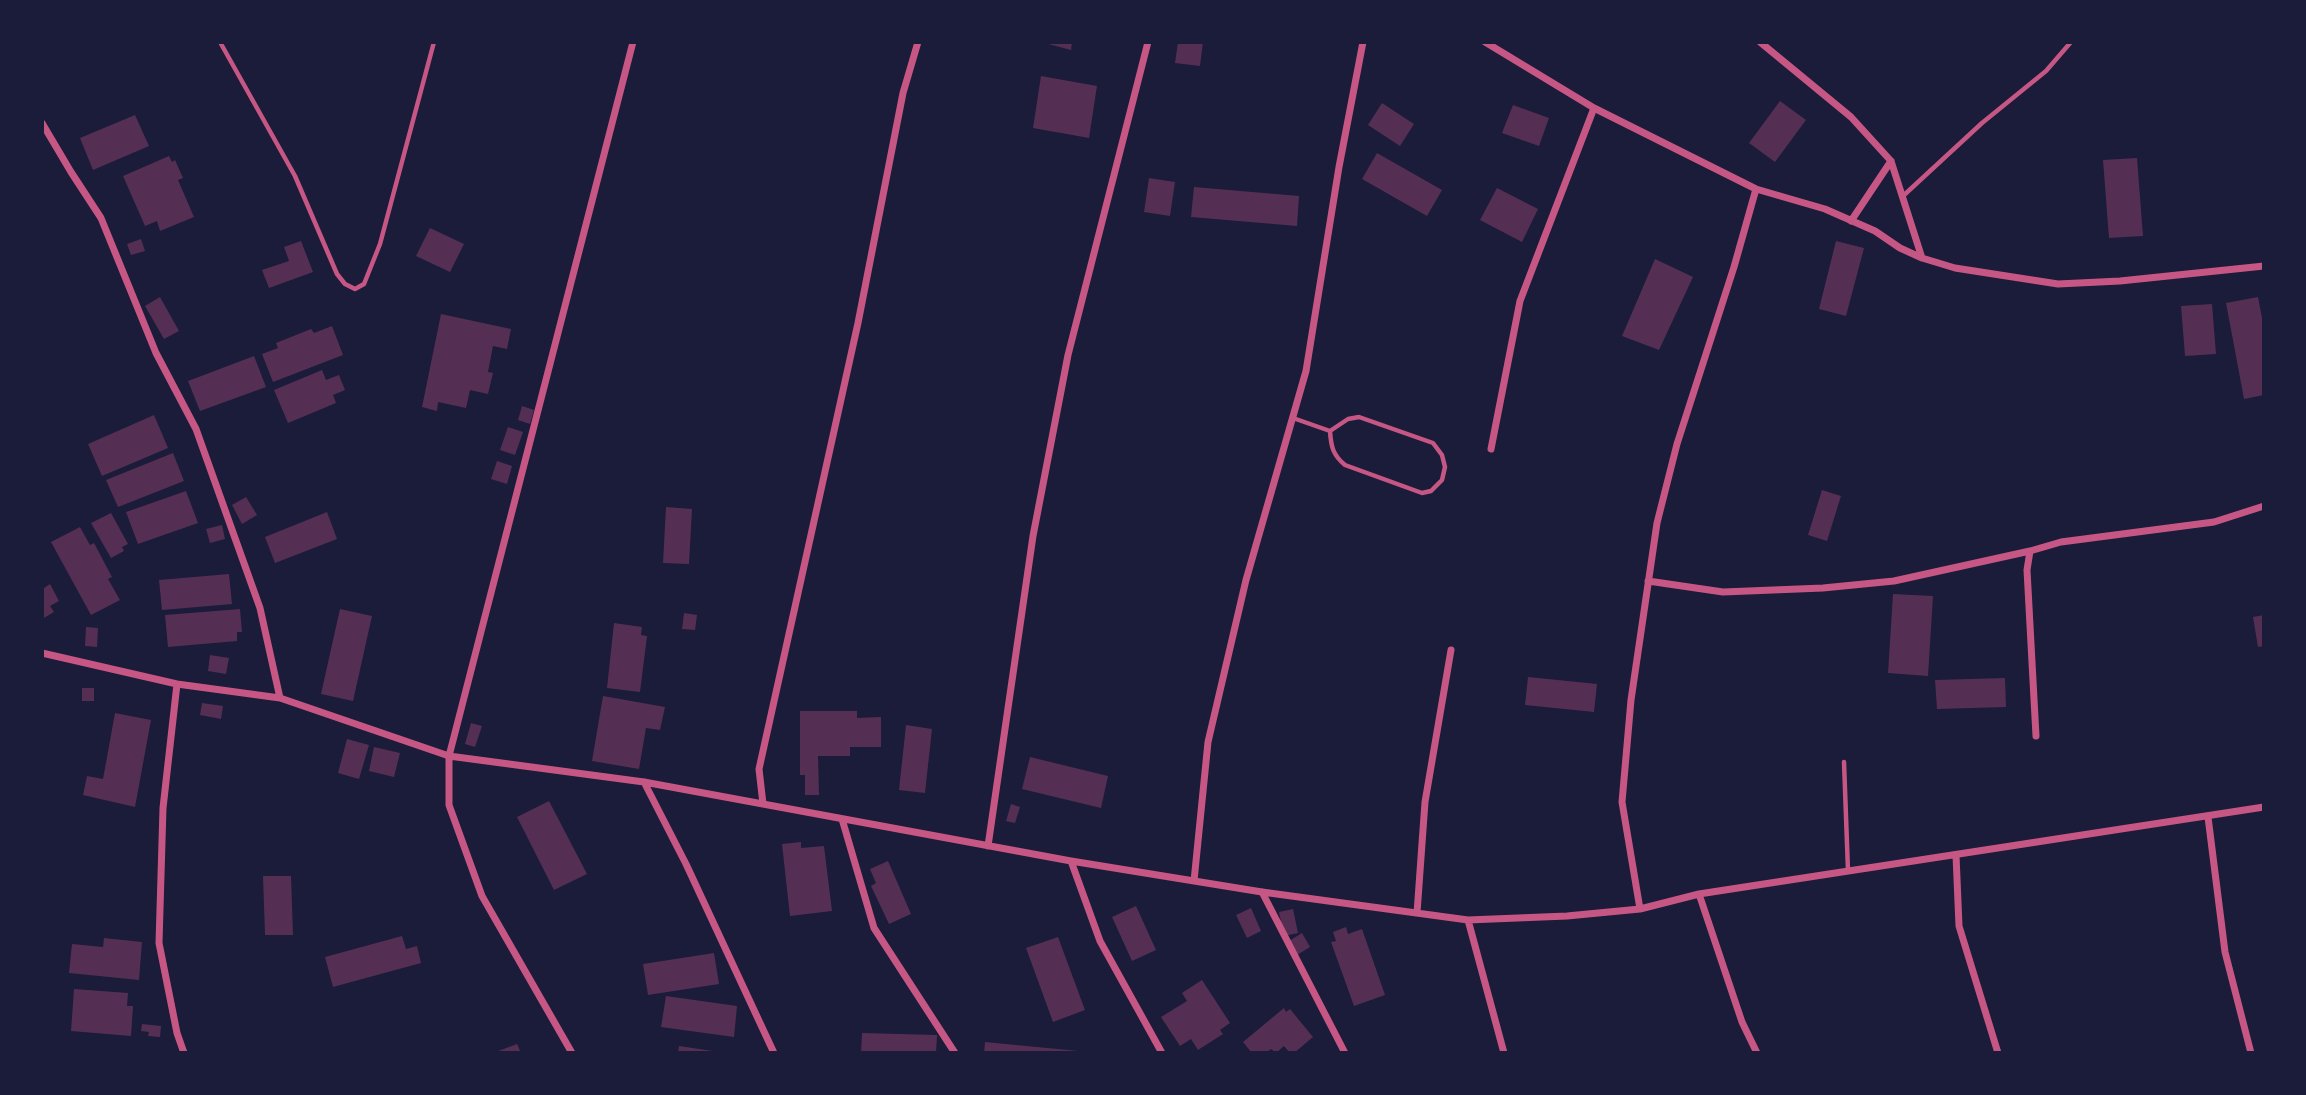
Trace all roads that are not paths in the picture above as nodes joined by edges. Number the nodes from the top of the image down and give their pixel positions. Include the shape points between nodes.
1 (220, 42) edge
2 (434, 42) edge
3 (633, 42) edge
4 (918, 42) edge
5 (1148, 42) edge
6 (1363, 42) edge
7 (1485, 42) edge
8 (1760, 42) edge
9 (2071, 42) edge
10 (1594, 108) junction
11 (42, 123) edge
12 (1891, 161) junction
13 (1756, 189) junction
14 (1902, 196) junction
15 (1851, 221) junction
16 (1922, 258) junction
17 (2264, 266) edge
18 (1293, 418) junction
19 (1330, 431) junction
20 (1491, 449) dead end
21 (2264, 506) edge
22 (2030, 551) junction
23 (1648, 581) junction
24 (1451, 650) dead end
25 (42, 653) edge
26 (177, 684) junction
27 (280, 698) junction
28 (2036, 736) dead end
29 (449, 756) junction
30 (1844, 762) dead end
31 (644, 782) junction
32 (763, 804) junction
33 (2264, 807) edge
34 (2208, 817) junction
35 (842, 819) junction
36 (988, 846) junction
37 (1956, 855) junction
38 (1071, 861) junction
39 (1848, 871) junction
40 (1194, 881) junction
41 (1262, 892) junction
42 (1699, 894) junction
43 (1640, 909) junction
44 (1417, 913) junction
45 (1468, 920) junction
46 (184, 1053) edge
47 (572, 1053) edge
48 (774, 1053) edge
49 (955, 1053) edge
50 (1162, 1053) edge
51 (1345, 1053) edge
52 (1504, 1053) edge
53 (1757, 1053) edge
54 (1998, 1053) edge
55 (2250, 1053) edge

1 - 2 lane via 295,176 337,274 355,289 364,284 380,244
3 - 29 street
4 - 32 street via 903,93 858,323 759,769
5 - 36 street via 1066,368 1033,536
6 - 18 street via 1306,371
7 - 10 street
8 - 12 street via 1851,117
9 - 14 lane via 2046,71
10 - 13 street
10 - 20 street via 1520,301
11 - 27 street via 101,218 156,353 196,429 257,597
12 - 14 street
12 - 15 street
13 - 15 street
13 - 23 street via 1678,444 1657,523
14 - 16 street
15 - 16 street
16 - 17 street via 1955,268 2058,284
18 - 19 lane
18 - 40 street via 1246,580 1208,742
19 - 19 lane via 1335,457 1345,465 1422,493 1442,480 1446,467 1433,443 1359,417
21 - 22 street via 2214,522 2062,542
22 - 23 street via 1894,581 1823,588 1723,592
22 - 28 street
23 - 43 street via 1622,802
24 - 44 street via 1425,802
25 - 26 street
26 - 27 street
26 - 46 street via 163,807 159,943
27 - 29 street
29 - 31 street
29 - 47 street via 449,805 482,896
30 - 39 lane
31 - 32 street
31 - 48 street
32 - 35 street
33 - 34 street
34 - 37 street
34 - 55 street via 2225,952
35 - 36 street
35 - 49 street via 874,928
36 - 38 street
37 - 39 street
37 - 54 street via 1959,926
38 - 40 street
38 - 50 street via 1100,942
39 - 42 street
40 - 41 street
41 - 44 street
41 - 51 street
42 - 43 street
42 - 53 street
43 - 45 street
44 - 45 street
45 - 52 street

